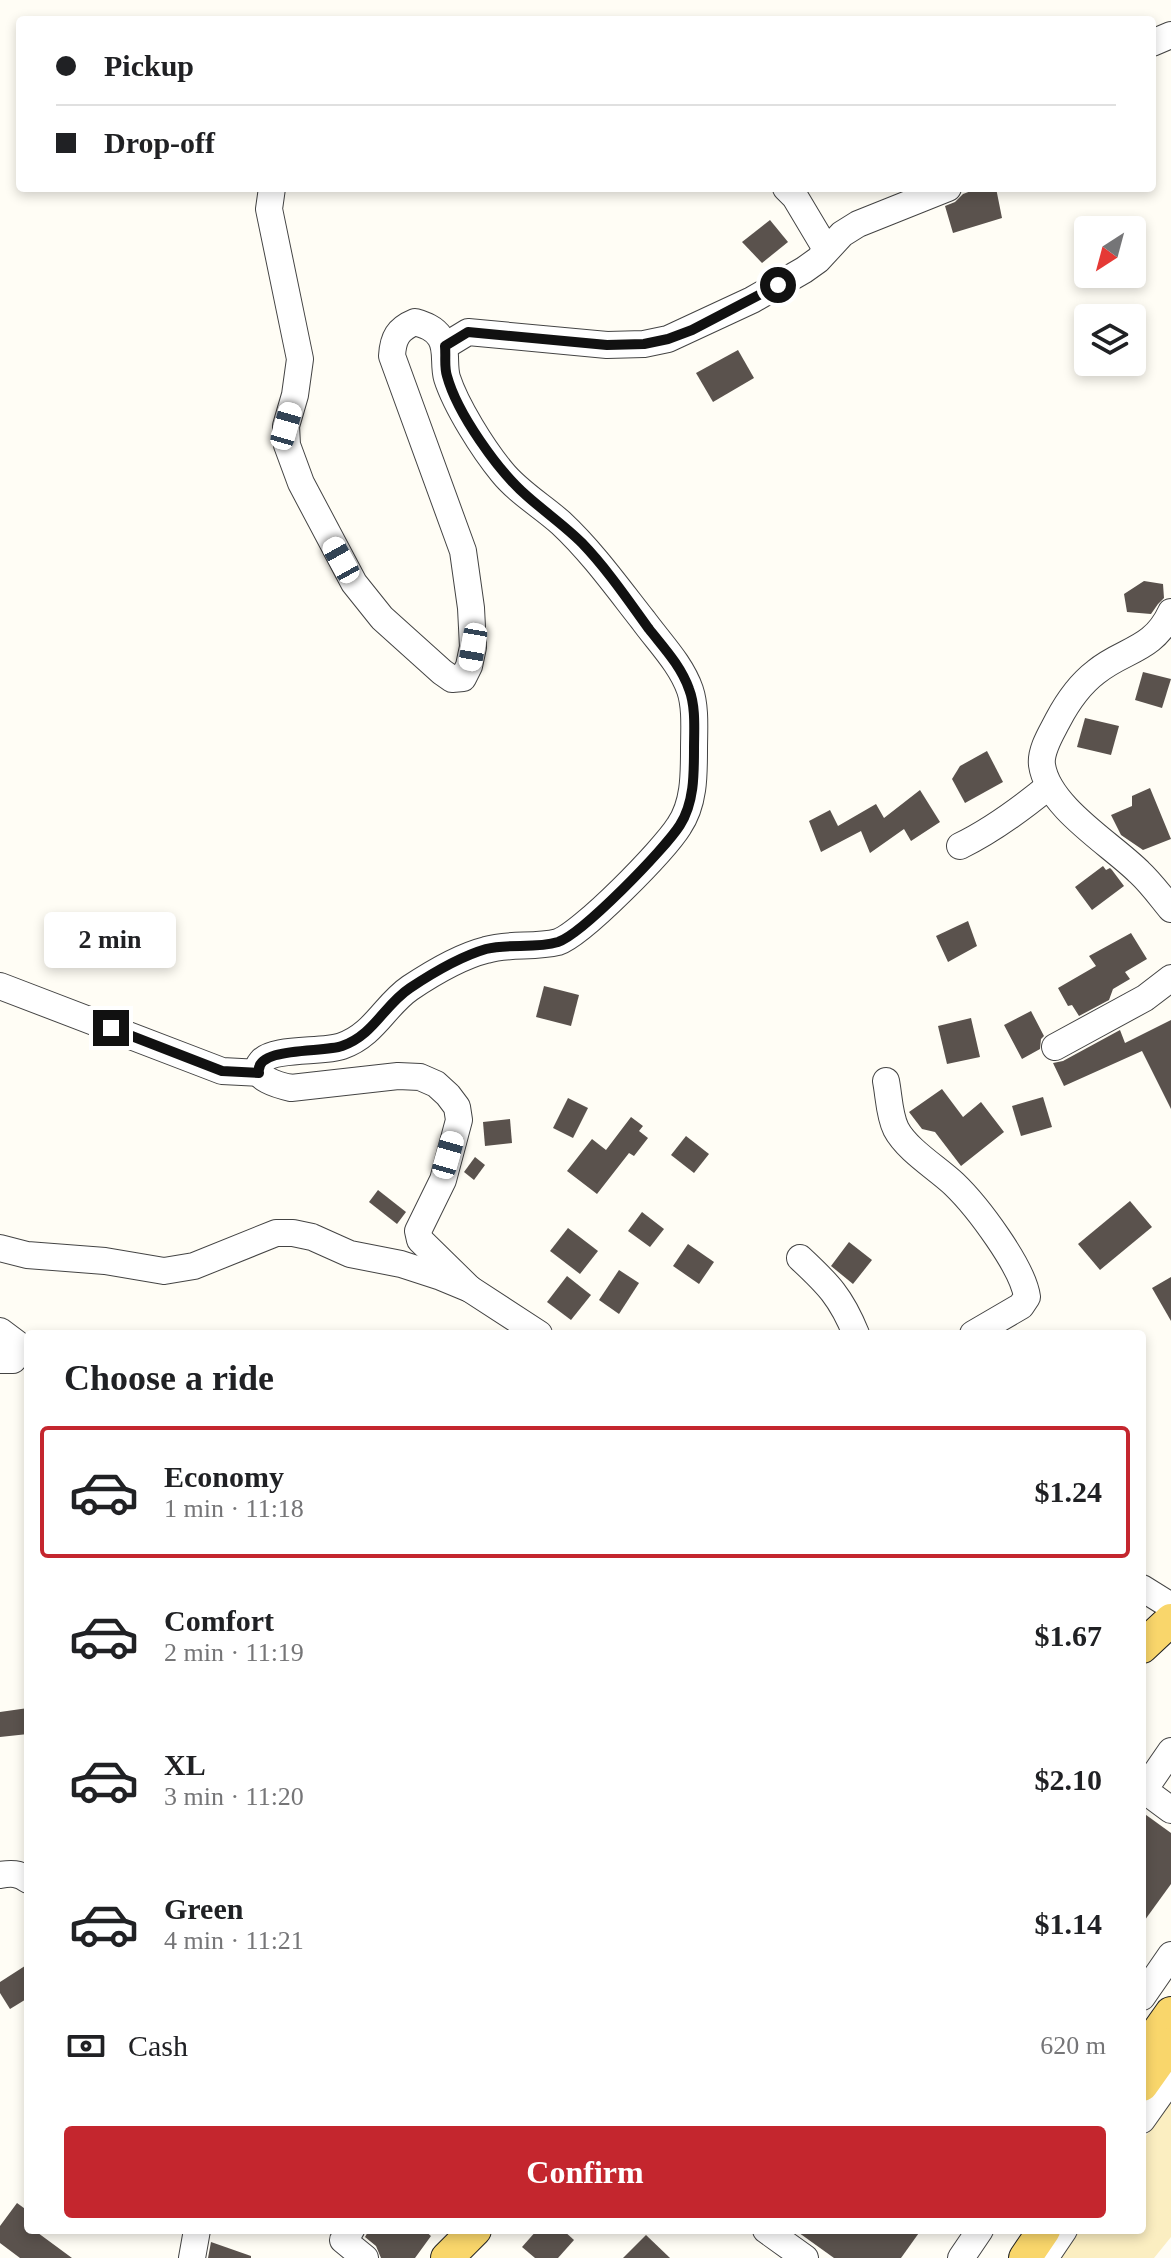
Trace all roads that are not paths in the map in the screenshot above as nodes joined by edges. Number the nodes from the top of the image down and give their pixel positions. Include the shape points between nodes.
1 (271, 192) edge
2 (790, 192) edge
3 (938, 192) edge
4 (826, 249) junction
5 (445, 346) junction
6 (1171, 612) edge
7 (1049, 786) junction
8 (960, 846) dead end
9 (1171, 909) edge
10 (1171, 978) edge
11 (0, 986) edge
12 (1055, 1047) dead end
13 (259, 1073) junction
14 (886, 1081) dead end
15 (0, 1248) edge
16 (800, 1258) dead end
17 (470, 1289) junction
18 (533, 1330) edge
19 (854, 1330) edge
20 (980, 1330) edge
21 (0, 1331) edge
22 (0, 1360) edge
23 (1146, 1590) edge
24 (1171, 1606) edge
25 (1171, 1620) edge
26 (1146, 1643) edge
27 (1171, 1751) edge
28 (1146, 1788) edge
29 (1146, 1794) edge
30 (1171, 1810) edge
31 (0, 1875) edge
32 (24, 1877) edge
33 (1171, 1955) edge
34 (1146, 1991) edge
35 (1171, 2013) edge
36 (1171, 2044) edge
37 (1146, 2048) edge
38 (1146, 2079) edge
39 (1171, 2079) edge
40 (1146, 2114) edge
41 (196, 2234) edge
42 (348, 2234) edge
43 (471, 2234) edge
44 (772, 2234) edge
45 (977, 2234) edge
46 (1038, 2239) edge
47 (192, 2258) edge
48 (365, 2258) edge
49 (447, 2258) edge
50 (805, 2258) edge
51 (961, 2258) edge
52 (1002, 2258) edge

1 - 5 street via 269,209 300,359 286,426 301,483 354,583 382,618 452,679 463,678 473,647 463,551 392,356 397,333 415,322 428,326
2 - 4 street
3 - 4 street via 858,224
4 - 5 street via 778,285 668,339 607,345 468,332
5 - 13 street via 448,380 457,401 503,474 584,546 677,664 690,691 693,719 690,806 649,861 600,911 560,941 487,949 455,962 409,988 373,1027 345,1045 269,1056 262,1060
6 - 7 street via 1165,626 1139,649 1098,670 1071,697 1041,763
7 - 8 street via 988,832
7 - 9 street via 1077,819 1139,871
10 - 12 street
11 - 13 street via 222,1071
13 - 17 street via 291,1088 420,1077 448,1095 459,1120 443,1180 418,1231 420,1240
14 - 20 street via 897,1130 979,1213 1026,1286 1021,1306
15 - 17 street via 164,1271 194,1266 276,1233 293,1233
16 - 19 street via 829,1285
17 - 18 street
21 - 22 street via 20,1346 13,1360
23 - 24 street
25 - 26 main road
27 - 28 street
29 - 30 street
31 - 32 street
33 - 34 street
35 - 37 main road
36 - 38 main road
39 - 40 street
41 - 47 street
42 - 48 street via 343,2240
43 - 49 main road
44 - 50 street
45 - 51 street
46 - 52 main road

